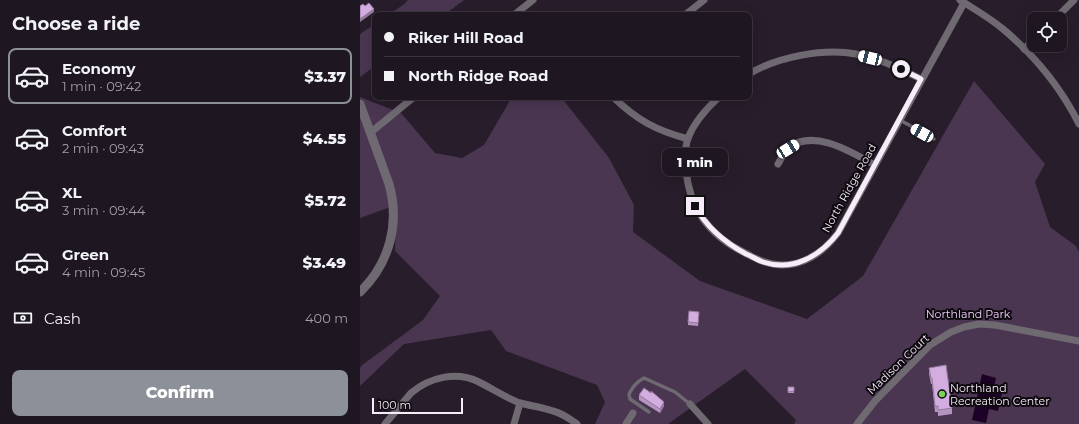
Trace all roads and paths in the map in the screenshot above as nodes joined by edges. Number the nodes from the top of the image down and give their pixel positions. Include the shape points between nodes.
1 (533, 0) edge
2 (704, 0) edge
3 (1074, 0) edge
4 (962, 1) edge
5 (518, 12) edge
6 (690, 12) edge
7 (1062, 12) edge
8 (1027, 46) edge
9 (1024, 49) junction
10 (752, 72) edge
11 (921, 79) junction
12 (410, 100) edge
13 (616, 100) edge
14 (716, 100) edge
15 (360, 104) edge
16 (899, 120) junction
17 (1079, 124) edge
18 (370, 133) junction
19 (688, 139) junction
20 (934, 139) dead end
21 (778, 164) dead end
22 (875, 165) junction
23 (360, 292) edge
24 (1079, 340) edge
25 (520, 403) junction
26 (690, 404) joint
27 (649, 412) dead end
28 (633, 413) dead end
29 (385, 424) edge
30 (514, 424) edge
31 (577, 424) edge
32 (626, 424) edge
33 (708, 424) edge
34 (857, 424) edge

1 - 5 street
2 - 6 street
3 - 7 street
4 - 9 street via 1002,28
4 - 11 street, North Ridge Road
8 - 9 street
9 - 17 street via 1063,95
10 - 11 street via 784,59 839,52 883,62
11 - 16 street, North Ridge Road
12 - 18 street
13 - 19 street via 652,127
14 - 19 street via 705,112
15 - 18 street
16 - 20 lane
16 - 22 street, North Ridge Road
18 - 23 street via 392,194 394,226 383,261
19 - 22 street, North Ridge Road via 686,176 700,216 714,233 737,249 762,262 775,265 795,264 806,260 831,242
21 - 22 street via 788,149 809,141 842,147
24 - 34 street, Madison Court via 995,325 979,324 964,327 930,345 875,401
25 - 29 street via 472,379 446,376 433,379 416,388
25 - 30 street
25 - 31 street via 554,411
26 - 27 lane via 675,392 644,378 638,380 629,394 630,398
26 - 33 street
28 - 32 street

